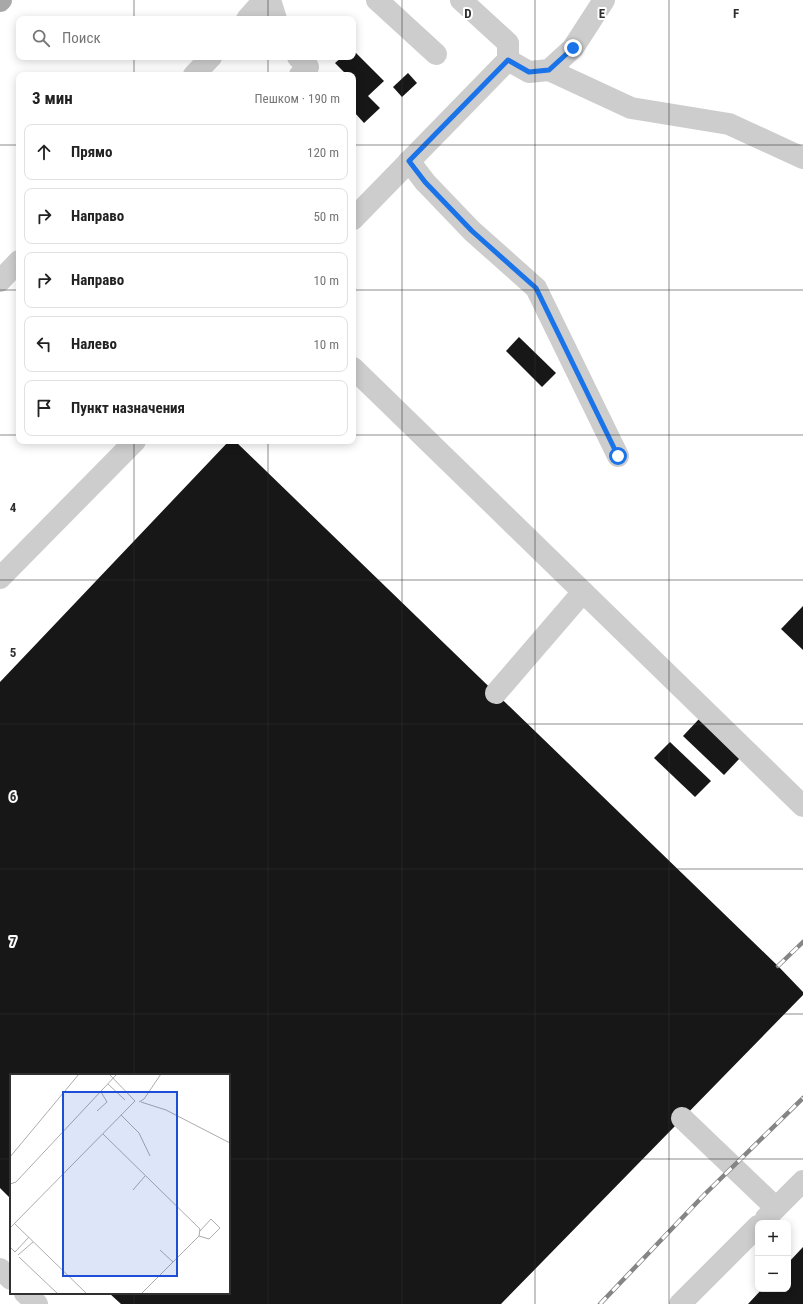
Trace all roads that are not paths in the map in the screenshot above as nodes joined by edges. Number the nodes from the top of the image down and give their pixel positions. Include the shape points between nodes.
1 (264, 0) edge
2 (270, 0) edge
3 (377, 0) edge
4 (461, 0) edge
5 (604, 0) edge
6 (250, 16) edge
7 (275, 16) edge
8 (436, 54) dead end
9 (208, 60) edge
10 (301, 60) edge
11 (508, 60) junction
12 (549, 70) junction
13 (197, 72) edge
14 (303, 72) edge
15 (803, 158) edge
16 (409, 161) junction
17 (356, 216) edge
18 (16, 264) edge
19 (0, 281) edge
20 (356, 371) edge
21 (132, 444) edge
22 (618, 456) dead end
23 (0, 578) edge
24 (583, 592) junction
25 (496, 693) dead end
26 (803, 806) edge
27 (682, 1118) dead end
28 (803, 1181) edge
29 (768, 1216) edge
30 (755, 1229) edge
31 (0, 1269) edge
32 (10, 1278) edge
33 (26, 1294) edge
34 (36, 1304) edge
35 (680, 1304) edge

1 - 6 lane
2 - 7 lane
3 - 8 lane
4 - 11 lane via 508,43
5 - 12 lane via 573,48
9 - 13 lane
10 - 14 lane via 308,67
11 - 12 lane via 529,72
11 - 16 lane
12 - 15 lane via 631,108 729,124
16 - 17 lane
16 - 22 lane via 425,182 472,231 536,288
18 - 19 lane
20 - 24 lane
21 - 23 lane
24 - 25 lane
24 - 26 lane
27 - 29 lane
28 - 29 lane
30 - 35 lane
31 - 32 lane
33 - 34 lane

